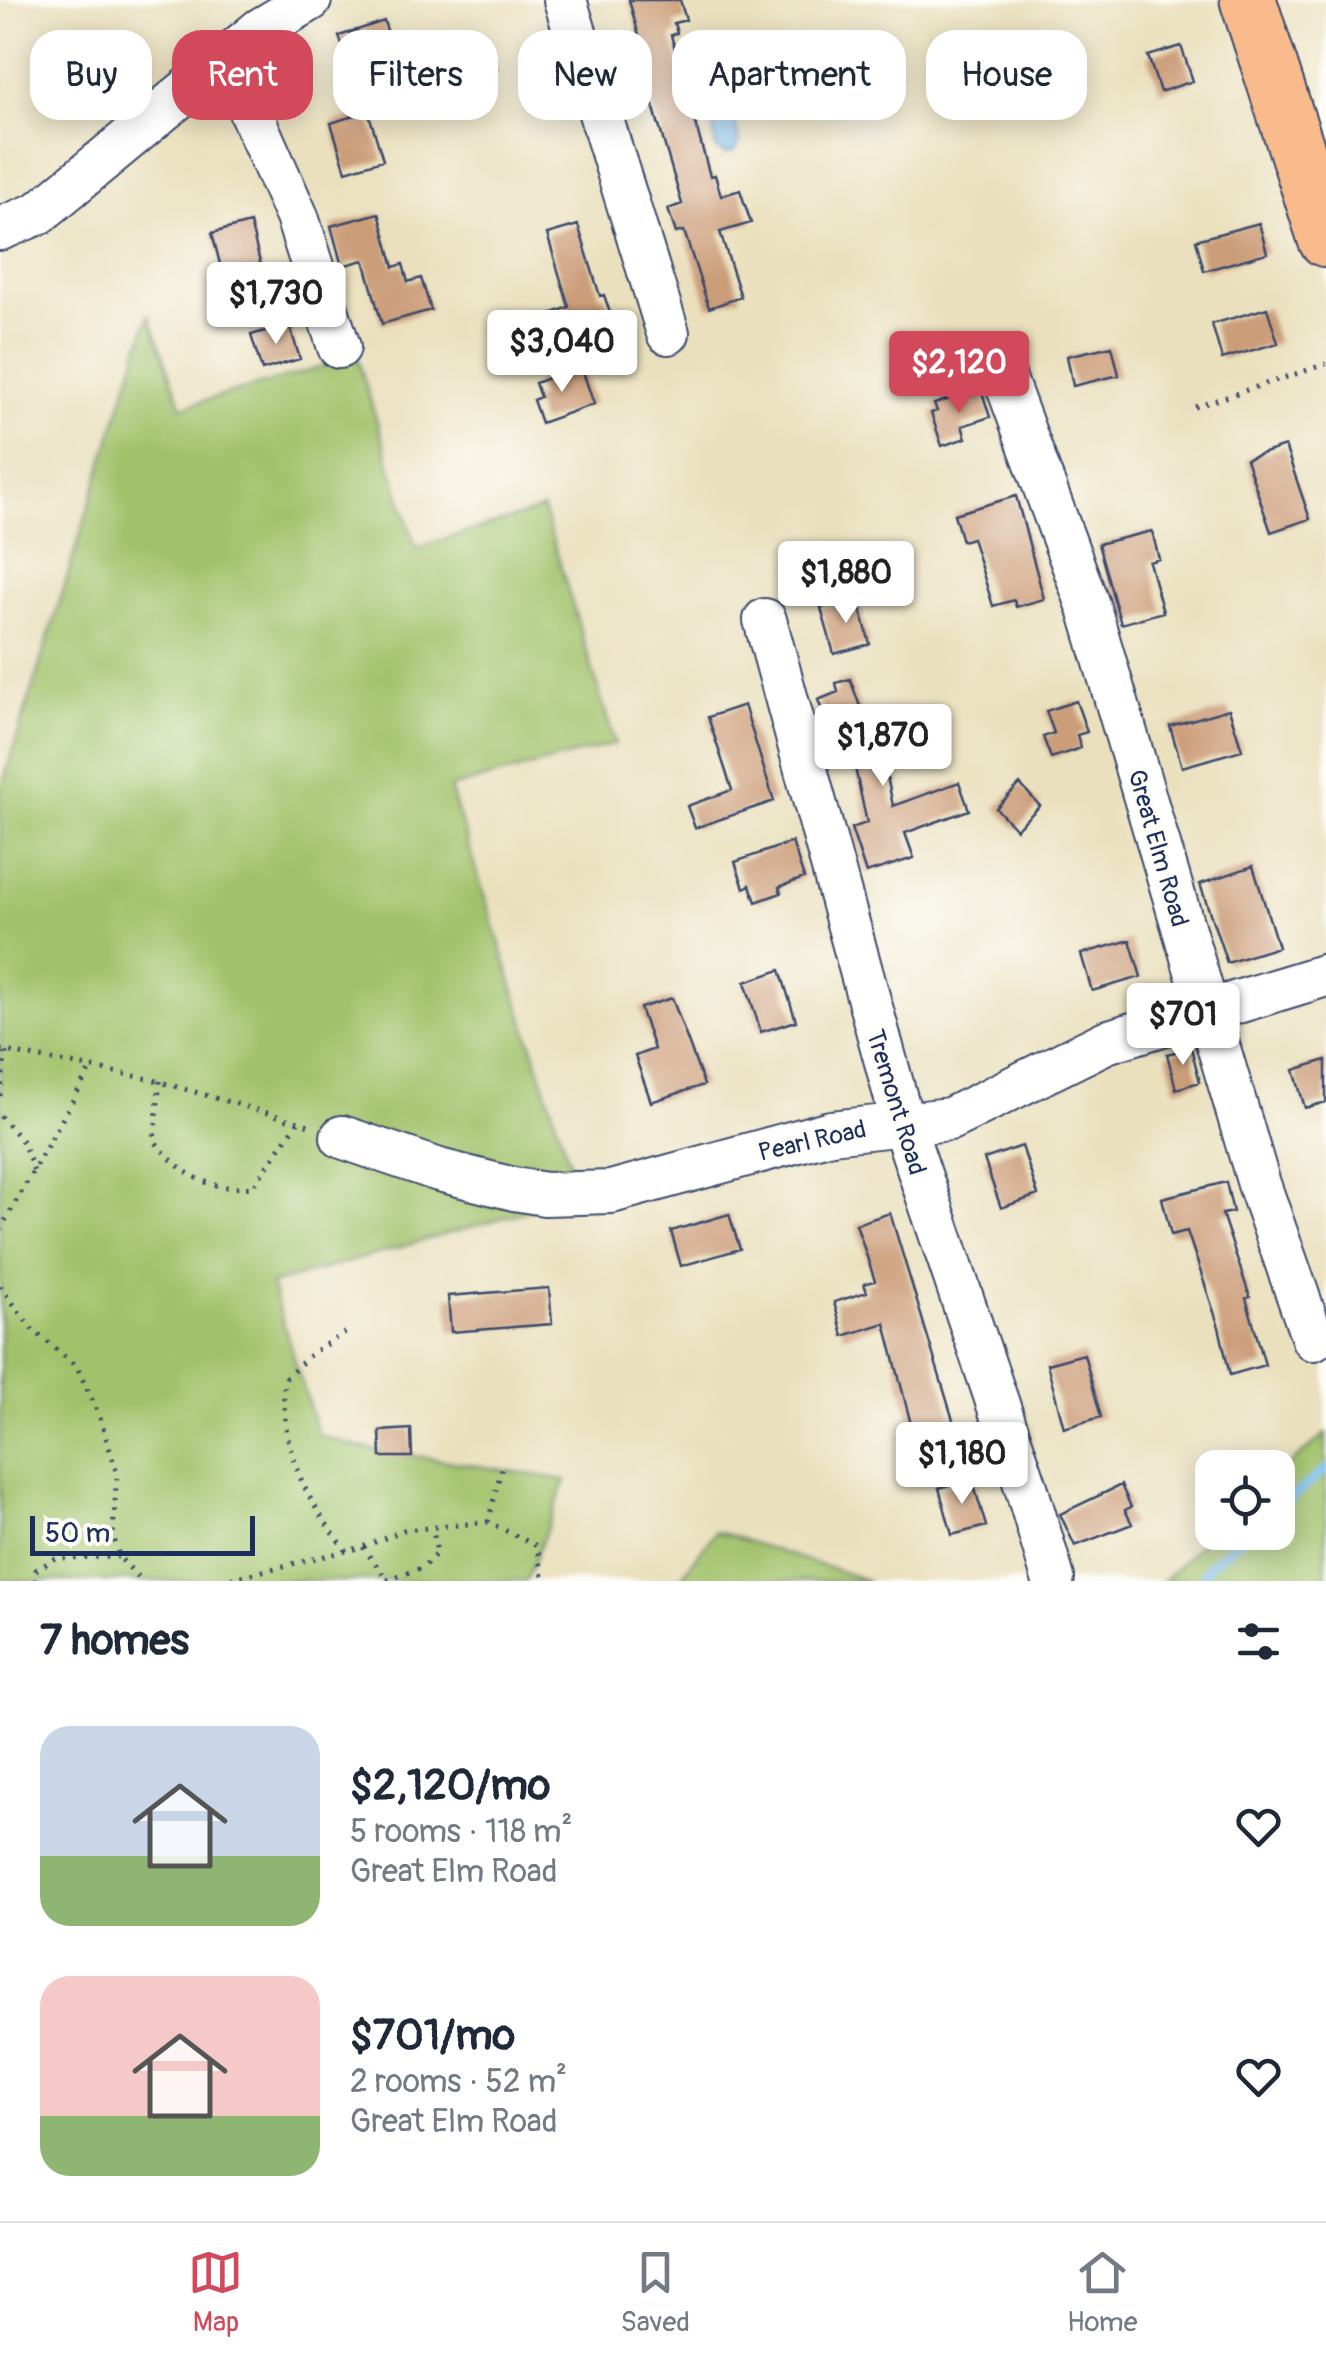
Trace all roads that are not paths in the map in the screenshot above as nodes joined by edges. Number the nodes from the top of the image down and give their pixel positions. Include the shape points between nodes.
1 (310, 0) edge
2 (565, 0) edge
3 (1248, 0) edge
4 (253, 14) edge
5 (172, 103) edge
6 (254, 120) edge
7 (0, 229) edge
8 (1326, 238) edge
9 (668, 334) dead end
10 (340, 348) dead end
11 (998, 360) dead end
12 (765, 620) dead end
13 (1326, 975) edge
14 (1206, 1010) junction
15 (903, 1124) junction
16 (342, 1137) road end
17 (1313, 1339) dead end
18 (1052, 1578) dead end

1 - 4 street
2 - 9 street
3 - 8 main road
5 - 7 street via 66,194
6 - 10 street via 298,217
11 - 14 street, Great Elm Road via 1090,608
12 - 15 street, Tremont Road
13 - 14 street, Pearl Road
14 - 15 street, Pearl Road via 1080,1052 978,1108 928,1124
14 - 17 street, Great Elm Road
15 - 16 street, Pearl Road via 831,1132 580,1196 514,1189
15 - 18 street, Tremont Road

